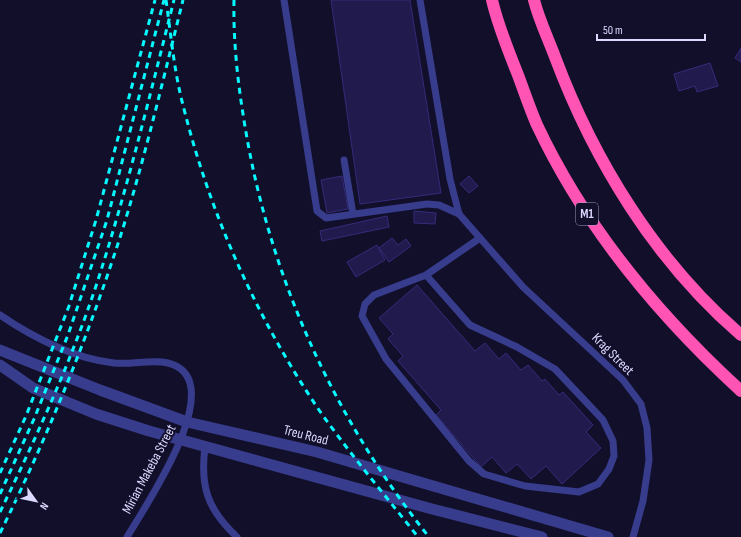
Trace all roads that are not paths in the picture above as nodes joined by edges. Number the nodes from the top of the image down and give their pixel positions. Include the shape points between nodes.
1 (284, 0) edge
2 (420, 0) edge
3 (492, 0) edge
4 (534, 0) edge
5 (344, 160) dead end
6 (352, 214) junction
7 (459, 214) junction
8 (480, 238) junction
9 (426, 275) junction
10 (0, 315) edge
11 (741, 335) edge
12 (0, 350) edge
13 (0, 365) edge
14 (741, 391) edge
15 (188, 422) junction
16 (181, 439) junction
17 (204, 446) junction
18 (127, 537) edge
19 (237, 537) edge
20 (542, 537) edge
21 (608, 537) edge
22 (633, 537) edge

1 - 6 lane via 317,211 326,218
2 - 7 lane via 450,179
3 - 14 highway, M1 via 497,20 537,125 583,208 641,287 704,358
4 - 11 highway via 571,101 601,158 640,222 679,273
5 - 6 lane
6 - 7 lane via 427,204 438,205
7 - 8 lane, Krag Street
8 - 9 lane
8 - 22 lane, Krag Street via 523,287 623,380 640,404 647,428 649,460 643,501
9 - 9 lane via 374,295 365,304 362,316 386,359 468,461 484,474 525,486 579,492 598,484 609,469 614,456 613,441 602,420 555,369 517,347 470,325
10 - 15 lane, Mirian Makeba Street via 37,338 96,360 115,364 160,362 175,366 186,374 192,385 192,404
12 - 15 street, Treu Road
13 - 16 street via 33,388 96,414
15 - 16 lane, Mirian Makeba Street
15 - 21 street, Treu Road via 317,452
16 - 17 street
16 - 18 lane, Mirian Makeba Street
17 - 19 lane via 204,488 214,510
17 - 20 street

